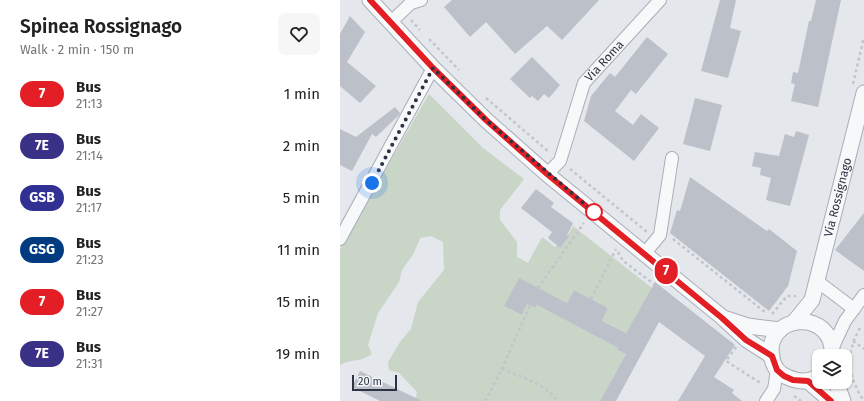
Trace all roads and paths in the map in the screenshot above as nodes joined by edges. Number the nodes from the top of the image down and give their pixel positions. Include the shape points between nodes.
1 (370, 0) edge
2 (660, 0) edge
3 (416, 1) edge
4 (407, 15) dead end
5 (391, 22) junction
6 (433, 68) junction
7 (463, 74) dead end
8 (864, 93) edge
9 (483, 94) dead end
10 (672, 158) dead end
11 (560, 160) junction
12 (547, 174) junction
13 (584, 223) dead end
14 (637, 224) dead end
15 (670, 237) dead end
16 (340, 239) edge
17 (645, 254) junction
18 (817, 281) junction
19 (654, 284) dead end
20 (538, 288) dead end
21 (864, 295) edge
22 (591, 299) dead end
23 (807, 299) junction
24 (530, 306) dead end
25 (854, 309) junction
26 (722, 318) junction
27 (794, 322) junction
28 (845, 322) junction
29 (821, 328) junction
30 (860, 328) dead end
31 (780, 330) junction
32 (853, 341) junction
33 (734, 346) dead end
34 (831, 349) edge
35 (834, 349) edge
36 (864, 350) edge
37 (774, 363) junction
38 (502, 369) junction
39 (803, 383) edge
40 (769, 387) junction
41 (839, 389) edge
42 (485, 401) edge
43 (558, 401) edge
44 (766, 401) edge
45 (801, 401) edge
46 (831, 401) edge
47 (843, 401) edge
48 (864, 401) edge

1 - 5 street
2 - 11 street, Via Roma via 584,82
3 - 5 street
4 - 7 path
5 - 6 street
6 - 12 street
6 - 16 street
8 - 18 street, Via Rossignago
9 - 11 path
10 - 17 street via 660,235
11 - 12 street, Via Roma
11 - 14 path
12 - 17 street
13 - 20 path
15 - 23 path via 766,314 773,313 787,296
17 - 26 street
18 - 23 street, Via Rossignago
18 - 25 street
19 - 22 path via 623,261 616,250
21 - 25 street
23 - 27 street, Via Rossignago
23 - 29 street, Via Rossignago
24 - 38 path
25 - 28 street
26 - 31 street via 748,326
26 - 37 street
27 - 29 street via 802,321
27 - 31 street
28 - 29 street
28 - 35 street
29 - 34 street via 830,340
30 - 32 path
31 - 37 street via 772,346
32 - 36 path
32 - 48 path via 849,358 850,369 857,390
33 - 40 path via 736,348 726,361
37 - 39 street
37 - 40 street
38 - 42 path
38 - 43 path via 529,380 551,393
39 - 40 street via 784,382
39 - 45 path
39 - 46 street
40 - 44 street
41 - 47 street

